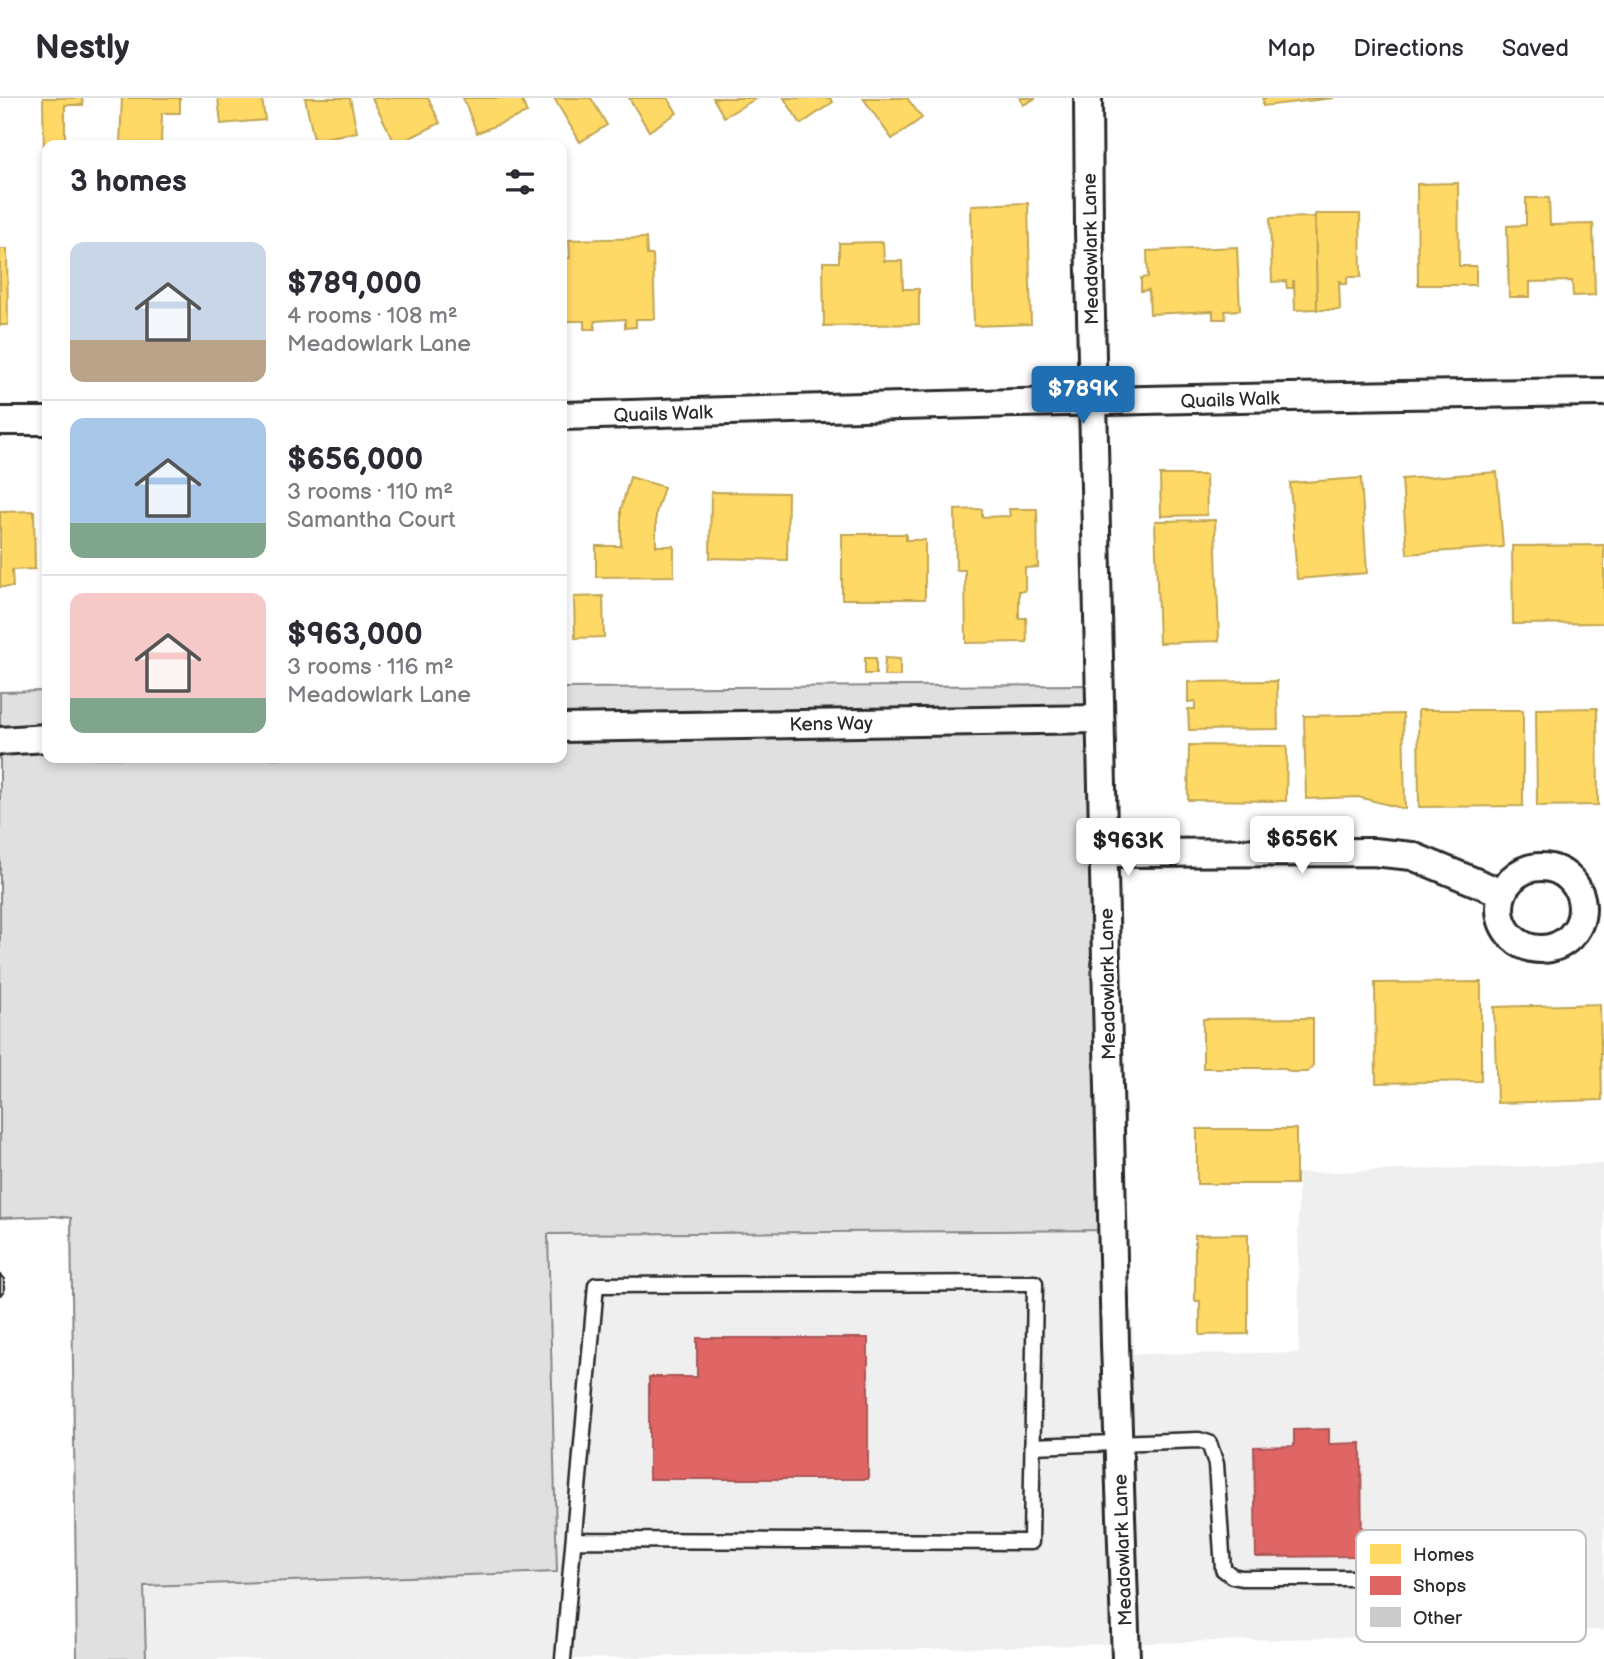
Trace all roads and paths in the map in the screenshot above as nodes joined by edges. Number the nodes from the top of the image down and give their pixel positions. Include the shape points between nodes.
1 (1088, 98) edge
2 (1604, 392) edge
3 (1094, 402) junction
4 (567, 416) edge
5 (0, 421) edge
6 (42, 421) edge
7 (1100, 719) junction
8 (567, 728) edge
9 (42, 738) edge
10 (0, 741) edge
11 (1104, 853) junction
12 (1502, 893) dead end
13 (1119, 1443) junction
14 (1032, 1446) junction
15 (573, 1540) junction
16 (1353, 1578) dead end
17 (563, 1659) edge
18 (1126, 1659) edge

1 - 3 street, Meadowlark Lane
2 - 3 street, Quails Walk
3 - 4 street, Quails Walk
3 - 7 street, Meadowlark Lane
5 - 6 street
7 - 8 street, Kens Way
7 - 11 street, Meadowlark Lane
9 - 10 street
11 - 12 street via 1373,852 1412,856
11 - 13 street, Meadowlark Lane
13 - 14 lane
13 - 16 lane via 1209,1443 1216,1464 1223,1569 1232,1576
13 - 18 street, Meadowlark Lane
14 - 15 lane via 1031,1542
14 - 15 lane via 1035,1283 596,1284
15 - 17 lane

